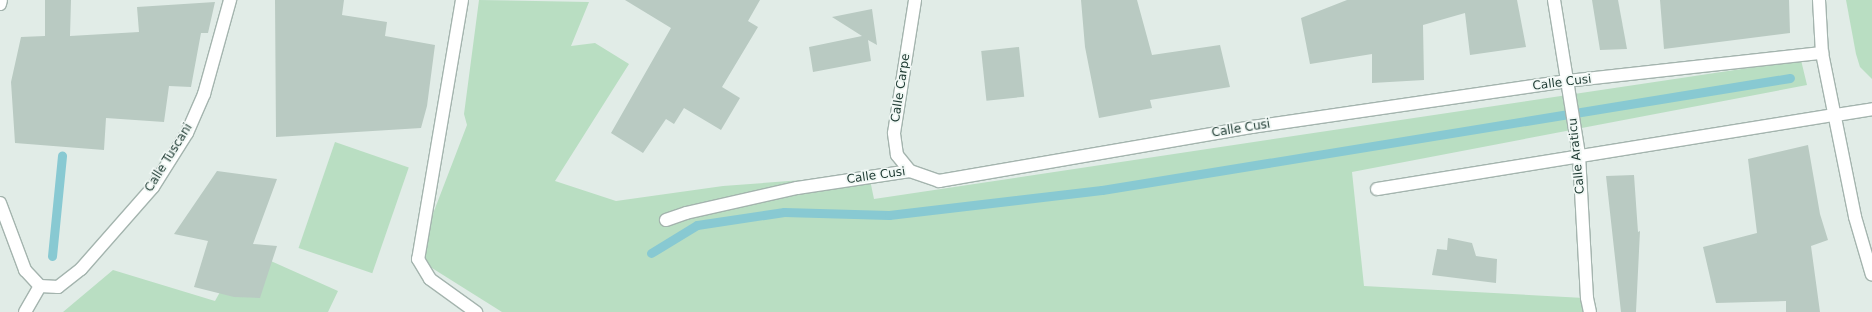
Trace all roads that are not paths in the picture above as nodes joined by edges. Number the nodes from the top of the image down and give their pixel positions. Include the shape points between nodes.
1 (1, 0) edge
2 (230, 0) edge
3 (462, 0) edge
4 (915, 0) edge
5 (1554, 0) edge
6 (1819, 0) edge
7 (0, 4) edge
8 (1822, 53) junction
9 (1567, 81) junction
10 (1872, 109) edge
11 (1836, 115) junction
12 (1579, 155) junction
13 (910, 171) junction
14 (1377, 189) dead end
15 (0, 202) edge
16 (666, 220) dead end
17 (1872, 275) edge
18 (40, 286) junction
19 (25, 312) edge
20 (476, 312) edge
21 (1590, 312) edge

1 - 7 street
2 - 18 street, Calle Tuscani via 204,94 188,133 153,186 81,269 58,287
3 - 20 street via 418,259 430,279
4 - 13 street, Calle Carpe via 894,133 896,155
5 - 9 street, Calle Araticu
6 - 8 street
8 - 9 street, Calle Cusi
8 - 11 street
9 - 12 street, Calle Araticu
9 - 13 street, Calle Cusi via 1252,126 939,181
10 - 11 street
11 - 12 street
11 - 17 street via 1855,217
12 - 14 street
12 - 21 street, Calle Araticu via 1586,298
13 - 16 street, Calle Cusi via 797,188 686,213
15 - 18 street via 25,270
18 - 19 street

